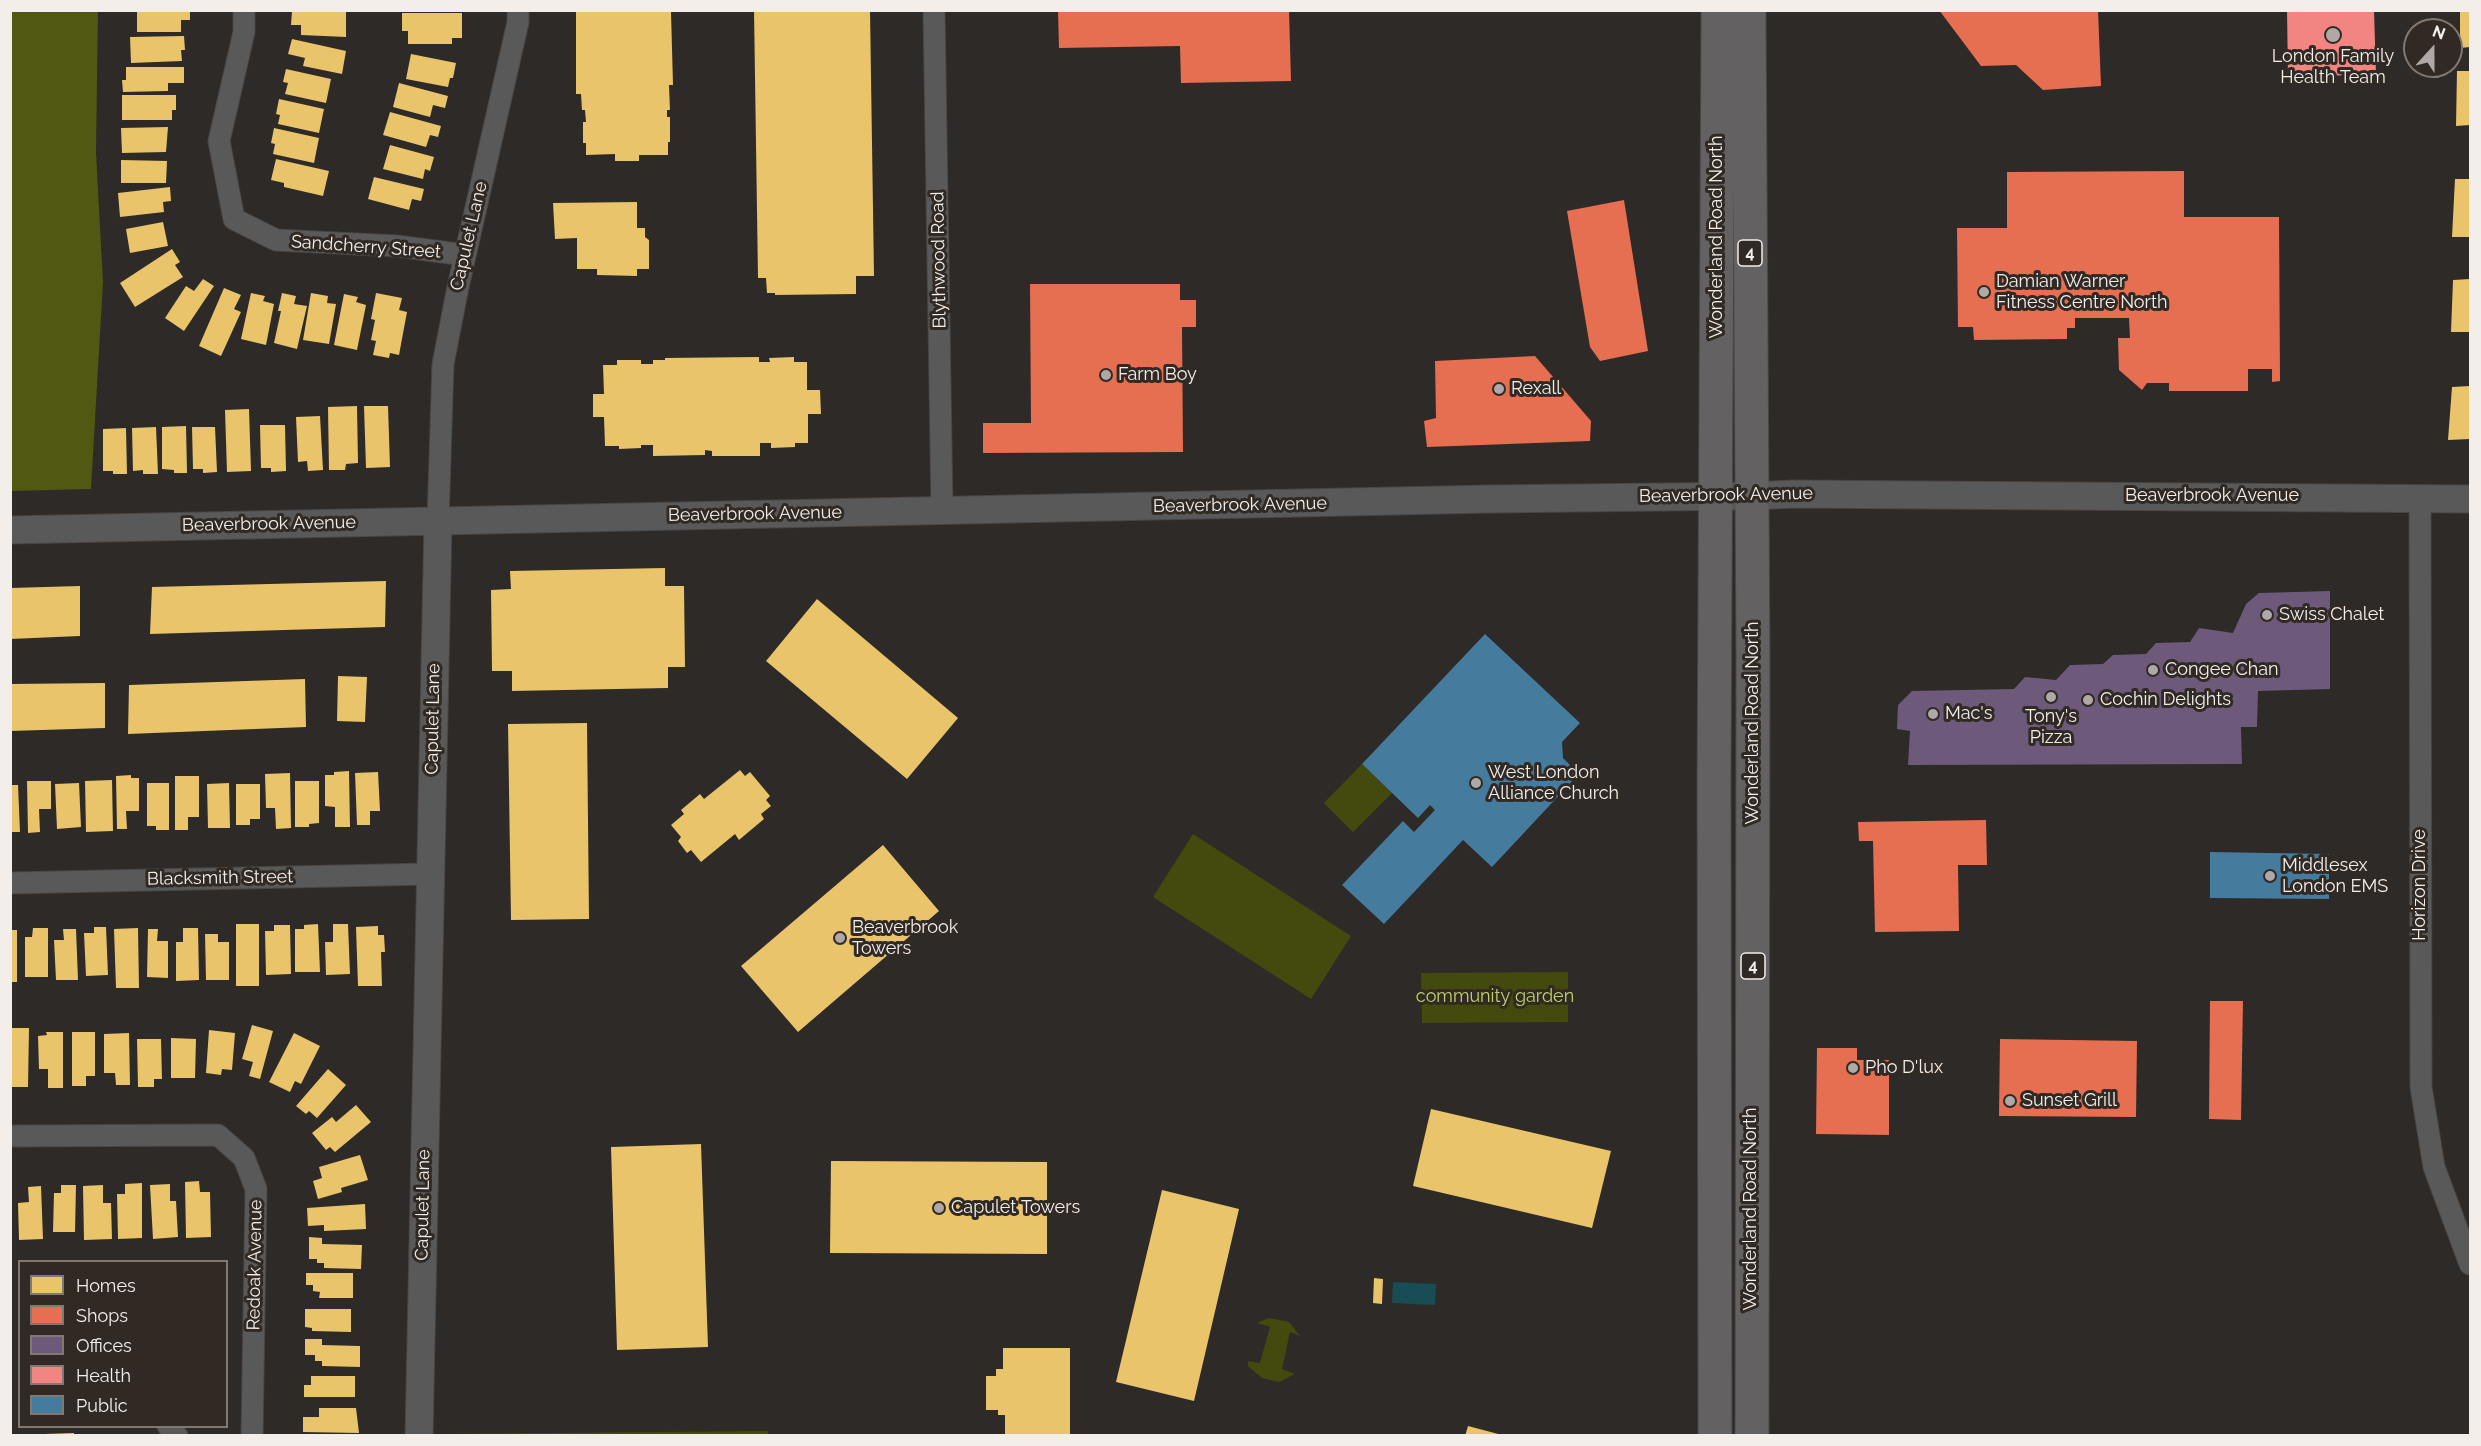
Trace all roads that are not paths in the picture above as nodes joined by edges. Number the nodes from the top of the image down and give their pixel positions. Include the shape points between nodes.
1 (244, 10) edge
2 (518, 10) edge
3 (934, 10) edge
4 (1718, 10) edge
5 (1749, 10) edge
6 (465, 255) junction
7 (1716, 495) junction
8 (1752, 496) junction
9 (2420, 499) junction
10 (2470, 499) edge
11 (942, 510) junction
12 (438, 521) junction
13 (10, 530) edge
14 (429, 874) junction
15 (10, 883) edge
16 (10, 1136) edge
17 (2470, 1264) edge
18 (252, 1436) edge
19 (419, 1436) edge
20 (1715, 1436) edge
21 (1752, 1436) edge

1 - 6 street, Sandcherry Street via 244,32 219,141 234,219 276,240 397,246
2 - 6 street, Capulet Lane
3 - 11 street, Blythwood Road
4 - 7 main road, Wonderland Road North / 4
5 - 8 main road, Wonderland Road North / 4
6 - 12 street, Capulet Lane via 443,364
7 - 8 street, Beaverbrook Avenue
7 - 11 street, Beaverbrook Avenue
7 - 20 main road, Wonderland Road North / 4
8 - 9 street, Beaverbrook Avenue
8 - 21 main road, Wonderland Road North / 4
9 - 10 street, Beaverbrook Avenue
9 - 17 street, Horizon Drive via 2421,1087 2434,1167
11 - 12 street, Beaverbrook Avenue
12 - 13 street, Beaverbrook Avenue
12 - 14 street, Capulet Lane
14 - 15 street, Blacksmith Street
14 - 19 street, Capulet Lane
16 - 18 street, Redoak Avenue via 218,1135 244,1158 256,1189

